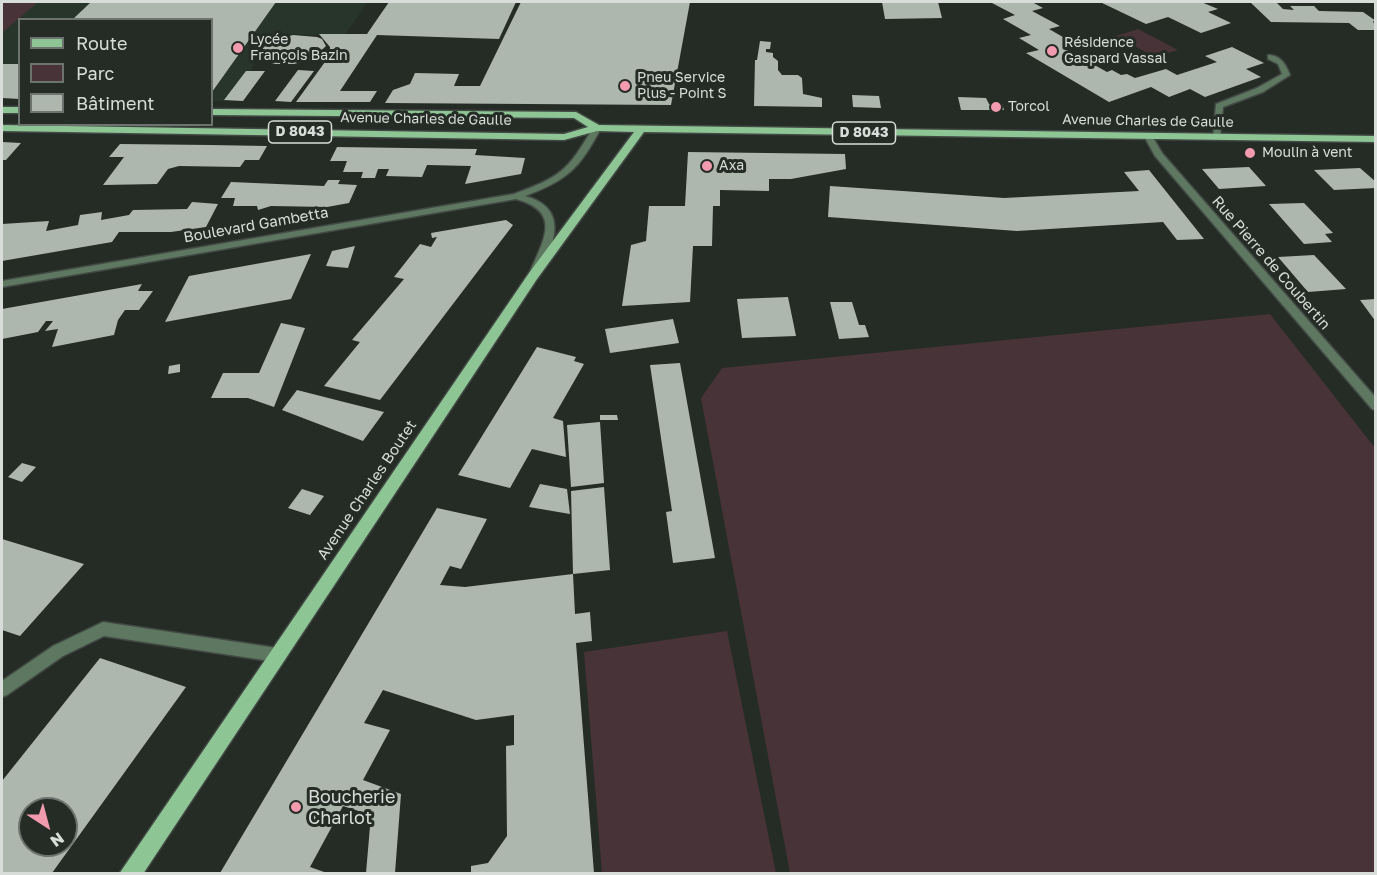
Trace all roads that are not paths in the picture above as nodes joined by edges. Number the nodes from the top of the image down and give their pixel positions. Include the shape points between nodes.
1 (1271, 57) dead end
2 (2, 110) edge
3 (18, 110) edge
4 (213, 112) edge
5 (230, 112) junction
6 (2, 128) edge
7 (597, 128) junction
8 (640, 130) junction
9 (217, 131) junction
10 (1148, 136) junction
11 (1216, 137) junction
12 (1376, 139) edge
13 (516, 196) junction
14 (533, 276) junction
15 (2, 284) edge
16 (1376, 406) edge
17 (277, 655) junction
18 (2, 690) edge
19 (130, 873) edge

1 - 11 street via 1281,63 1286,75 1219,106
2 - 3 main road
4 - 5 main road, Avenue Charles de Gaulle / D 8043
5 - 7 main road, Avenue Charles de Gaulle / D 8043 via 576,115
5 - 9 main road
6 - 9 main road, Avenue Charles de Gaulle / D 8043
7 - 8 main road, Avenue Charles de Gaulle / D 8043
7 - 9 main road, Avenue Charles de Gaulle / D 8043 via 564,137
7 - 13 street, Boulevard Gambetta via 583,157 570,172
8 - 10 main road, Avenue Charles de Gaulle / D 8043
8 - 14 main road, Avenue Charles Boutet
10 - 11 main road, Avenue Charles de Gaulle / D 8043
10 - 16 street, Rue Pierre de Coubertin via 1158,154
11 - 12 main road, Avenue Charles de Gaulle / D 8043
13 - 14 street, Boulevard Gambetta via 537,200 548,210 548,239
13 - 15 street, Boulevard Gambetta
14 - 17 main road, Avenue Charles Boutet
17 - 18 street via 103,629 58,651
17 - 19 main road, Avenue Charles Boutet

